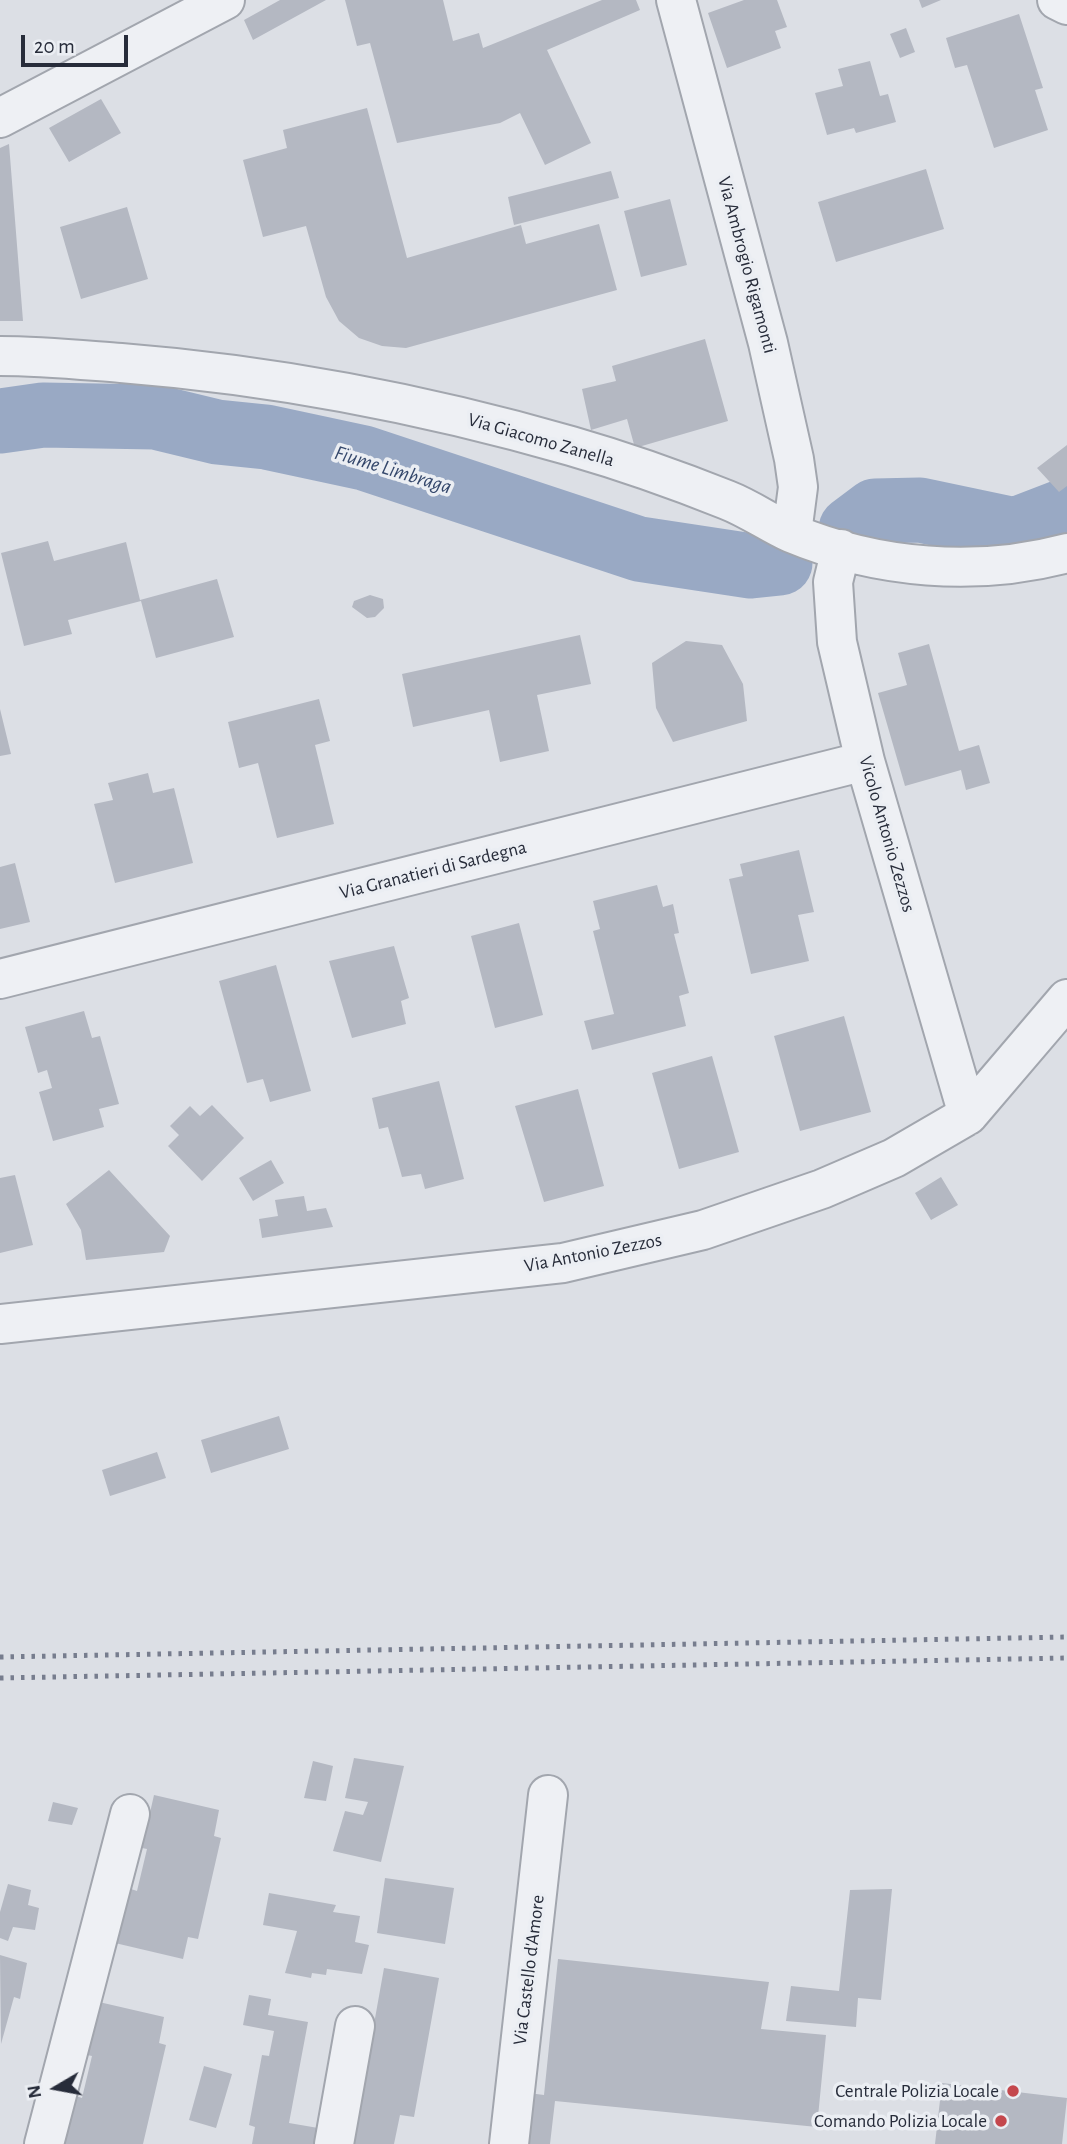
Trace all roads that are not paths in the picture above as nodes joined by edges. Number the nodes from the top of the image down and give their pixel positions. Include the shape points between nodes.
1 (225, 0) edge
2 (676, 0) edge
3 (1057, 0) edge
4 (1067, 5) edge
5 (0, 118) edge
6 (0, 356) edge
7 (792, 533) junction
8 (841, 549) junction
9 (1067, 553) edge
10 (865, 761) junction
11 (0, 979) edge
12 (1067, 999) edge
13 (968, 1115) junction
14 (0, 1324) edge
15 (548, 1796) dead end
16 (130, 1814) dead end
17 (355, 2026) dead end
18 (44, 2144) edge
19 (334, 2144) edge
20 (509, 2144) edge

1 - 5 street
2 - 7 street, Via Ambrogio Rigamonti via 791,446 798,486
3 - 4 street
6 - 7 street, Via Giacomo Zanella via 194,369 487,422 729,500
7 - 8 street, Via Giacomo Zanella
8 - 9 street, Via Giacomo Zanella via 910,565 957,567
8 - 10 street, Vicolo Antonio Zezzos via 833,582 833,612
10 - 11 street, Via Granatieri di Sardegna
10 - 13 street, Vicolo Antonio Zezzos
12 - 13 street, Via Antonio Zezzos
13 - 14 street, Via Antonio Zezzos via 894,1158 822,1189 703,1230 563,1263
15 - 20 street, Via Castello d'Amore
16 - 18 street
17 - 19 street

